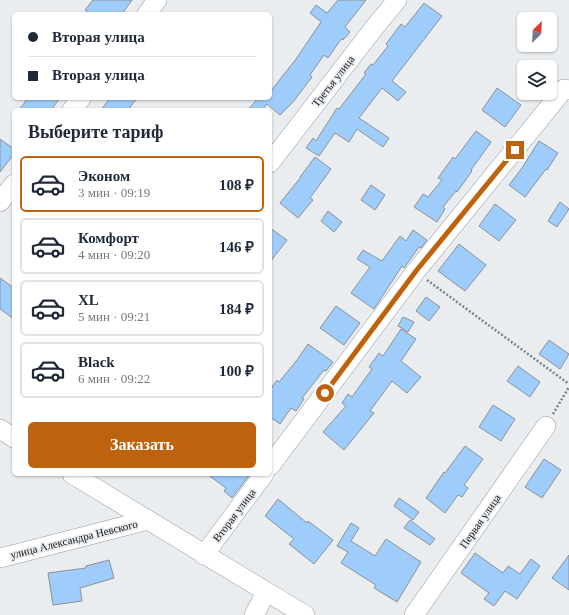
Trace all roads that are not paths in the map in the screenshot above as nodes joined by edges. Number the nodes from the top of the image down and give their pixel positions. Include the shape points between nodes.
1 (157, 0) edge
2 (397, 0) edge
3 (148, 12) edge
4 (569, 90) edge
5 (272, 160) edge
6 (12, 187) edge
7 (0, 202) edge
8 (546, 426) road end
9 (0, 429) edge
10 (12, 437) edge
11 (272, 463) edge
12 (75, 476) edge
13 (263, 476) edge
14 (148, 520) junction
15 (204, 555) junction
16 (0, 558) edge
17 (266, 592) junction
18 (254, 615) edge
19 (305, 615) edge
20 (414, 615) edge

1 - 3 street
2 - 5 street, Третья улица
4 - 11 street via 564,89 416,271
6 - 7 street
8 - 20 street, Первая улица
9 - 10 street
12 - 14 street
13 - 15 street, Вторая улица
14 - 15 street
14 - 16 street, улица Александра Невского
15 - 17 street
17 - 18 street
17 - 19 street

